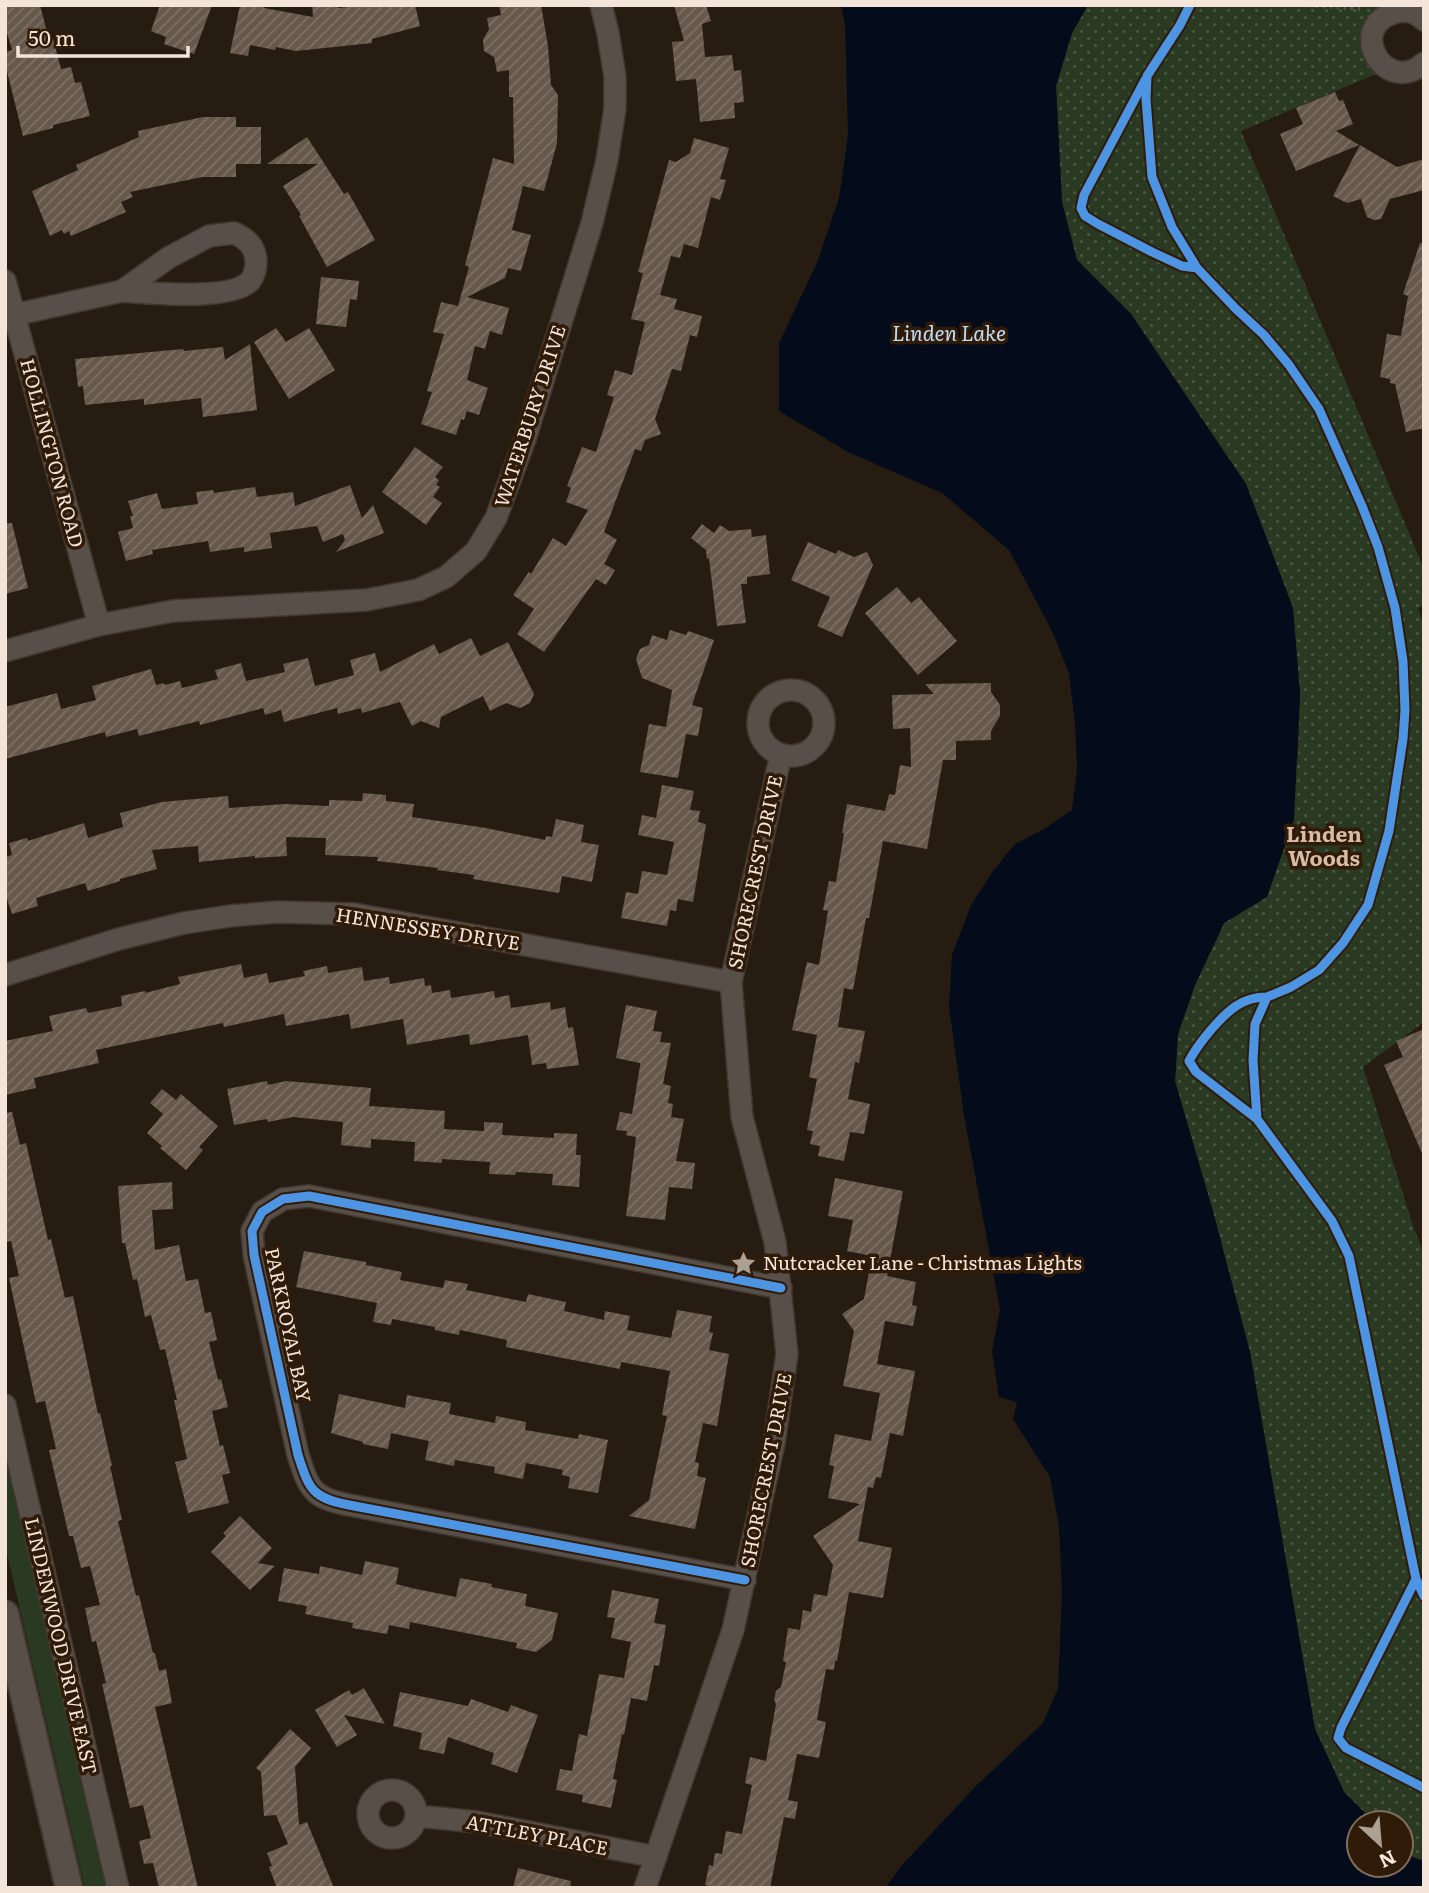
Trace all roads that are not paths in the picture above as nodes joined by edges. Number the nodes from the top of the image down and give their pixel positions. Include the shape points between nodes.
1 (601, 5) edge
2 (1423, 17) edge
3 (1424, 63) edge
4 (5, 281) edge
5 (122, 291) junction
6 (14, 315) junction
7 (99, 625) junction
8 (5, 651) edge
9 (781, 754) dead end
10 (5, 975) edge
11 (731, 982) junction
12 (781, 1288) junction
13 (5, 1405) edge
14 (745, 1580) junction
15 (5, 1614) edge
16 (417, 1816) dead end
17 (656, 1857) junction
18 (69, 1888) edge
19 (118, 1888) edge
20 (645, 1888) edge

1 - 7 street, WATERBURY DRIVE via 615,77 607,160 526,439 496,518 476,551 446,577 418,590 366,600 173,611
2 - 3 street via 1391,13 1374,30 1371,43 1376,58 1388,69 1409,72
4 - 6 street, HOLLINGTON ROAD
5 - 5 street via 180,295 236,289 253,275 255,252 247,239 234,233 209,236
5 - 6 street
6 - 7 street, HOLLINGTON ROAD
7 - 8 street, WATERBURY DRIVE
9 - 11 street, SHORECREST DRIVE
10 - 11 street, HENNESSEY DRIVE via 184,923 278,912 354,914
11 - 12 street, SHORECREST DRIVE via 741,1117 775,1242
12 - 14 street, SHORECREST DRIVE via 787,1354
12 - 14 street, PARKROYAL BAY via 309,1196 283,1199 262,1212 252,1231 298,1455 314,1493 330,1502
13 - 19 street, LINDENWOOD DRIVE EAST
14 - 17 street, SHORECREST DRIVE via 733,1630
15 - 18 street
16 - 17 street, ATTLEY PLACE via 477,1822
17 - 20 street, SHORECREST DRIVE

